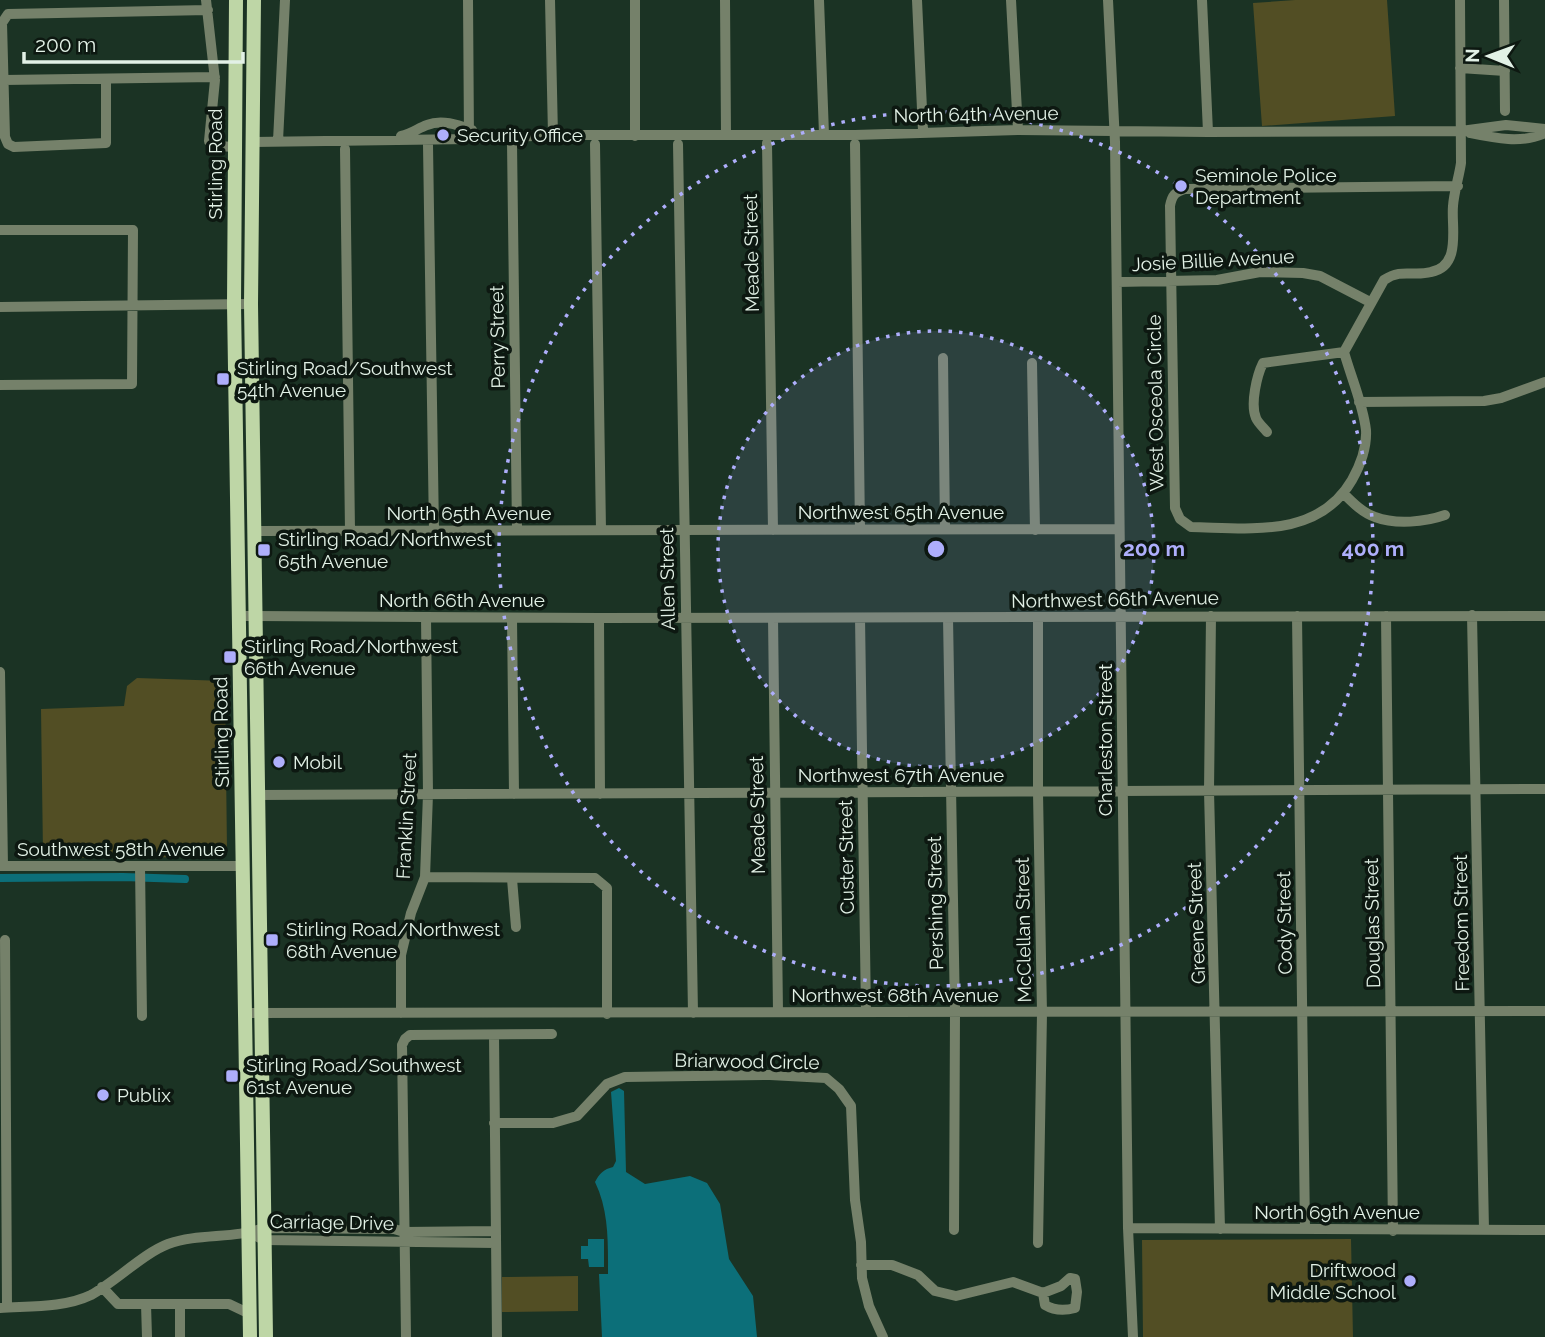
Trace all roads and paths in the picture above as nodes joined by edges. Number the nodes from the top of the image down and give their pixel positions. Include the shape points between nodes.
1 (236, 0) edge
2 (254, 0) edge
3 (285, 0) edge
4 (468, 0) edge
5 (550, 0) edge
6 (635, 0) edge
7 (725, 0) edge
8 (819, 0) edge
9 (917, 0) edge
10 (1012, 0) edge
11 (1108, 0) edge
12 (1202, 0) edge
13 (1460, 0) edge
14 (1504, 0) edge
15 (207, 5) edge
16 (1460, 68) junction
17 (1505, 71) junction
18 (215, 77) junction
19 (106, 79) junction
20 (4, 80) junction
21 (1505, 111) dead end
22 (1018, 130) junction
23 (923, 131) junction
24 (1461, 131) junction
25 (1545, 131) edge
26 (1208, 132) junction
27 (469, 134) junction
28 (726, 134) junction
29 (824, 134) junction
30 (553, 135) junction
31 (635, 136) junction
32 (1114, 137) junction
33 (386, 139) junction
34 (278, 141) junction
35 (251, 142) junction
36 (512, 143) dead end
37 (767, 143) dead end
38 (595, 144) dead end
39 (678, 144) dead end
40 (855, 144) dead end
41 (428, 145) dead end
42 (235, 147) junction
43 (345, 149) dead end
44 (1458, 186) junction
45 (0, 230) edge
46 (1171, 281) junction
47 (1117, 282) junction
48 (1370, 302) junction
49 (234, 304) junction
50 (251, 304) junction
51 (132, 306) junction
52 (0, 307) edge
53 (1344, 352) junction
54 (943, 358) dead end
55 (1032, 363) dead end
56 (1545, 382) edge
57 (0, 385) edge
58 (1359, 402) junction
59 (1267, 432) dead end
60 (1344, 494) junction
61 (1445, 515) dead end
62 (945, 529) junction
63 (1118, 529) junction
64 (517, 530) junction
65 (601, 530) junction
66 (684, 530) junction
67 (773, 530) junction
68 (860, 530) junction
69 (1035, 530) junction
70 (254, 531) junction
71 (350, 531) junction
72 (434, 531) junction
73 (1472, 615) junction
74 (238, 616) junction
75 (255, 616) junction
76 (1121, 616) junction
77 (1211, 616) junction
78 (1297, 616) junction
79 (1386, 616) junction
80 (1545, 616) edge
81 (426, 617) junction
82 (512, 618) junction
83 (599, 618) junction
84 (686, 618) junction
85 (773, 618) junction
86 (860, 618) junction
87 (948, 618) junction
88 (1038, 618) junction
89 (0, 672) edge
90 (241, 736) junction
91 (1475, 789) junction
92 (1545, 789) edge
93 (1388, 790) junction
94 (1209, 791) junction
95 (1298, 791) junction
96 (1122, 792) junction
97 (688, 793) junction
98 (774, 793) junction
99 (862, 793) junction
100 (951, 793) junction
101 (1038, 793) junction
102 (428, 794) junction
103 (514, 794) junction
104 (600, 794) junction
105 (258, 795) junction
106 (1, 806) edge
107 (258, 810) junction
108 (1, 866) edge
109 (141, 866) junction
110 (243, 866) junction
111 (425, 877) junction
112 (512, 879) junction
113 (516, 928) dead end
114 (5, 940) dead end
115 (1480, 1010) junction
116 (1545, 1011) edge
117 (778, 1012) junction
118 (1125, 1012) junction
119 (1216, 1012) junction
120 (1304, 1012) junction
121 (1391, 1012) junction
122 (245, 1013) junction
123 (261, 1013) junction
124 (401, 1013) junction
125 (692, 1013) junction
126 (866, 1013) junction
127 (955, 1013) junction
128 (1042, 1013) junction
129 (607, 1014) junction
130 (142, 1016) dead end
131 (552, 1034) dead end
132 (494, 1035) junction
133 (494, 1123) junction
134 (1128, 1228) junction
135 (1220, 1229) junction
136 (1306, 1229) junction
137 (954, 1230) dead end
138 (1484, 1230) junction
139 (1545, 1230) edge
140 (1393, 1231) junction
141 (248, 1233) junction
142 (264, 1234) junction
143 (404, 1237) junction
144 (496, 1237) junction
145 (1038, 1242) dead end
146 (861, 1265) junction
147 (102, 1287) junction
148 (1043, 1293) dead end
149 (146, 1304) junction
150 (180, 1304) junction
151 (4, 1308) edge
152 (250, 1314) junction
153 (147, 1337) edge
154 (180, 1337) edge
155 (250, 1337) edge
156 (265, 1337) edge
157 (406, 1337) edge
158 (498, 1337) edge
159 (883, 1337) edge
160 (1133, 1337) edge

1 - 42 main road, Stirling Road
2 - 35 main road, Stirling Road
3 - 34 street
4 - 27 street
5 - 30 street
6 - 31 street
7 - 28 street
8 - 29 street
9 - 23 street
10 - 22 street
11 - 32 street, Charleston Street
12 - 26 street
13 - 16 street
14 - 17 street
15 - 18 street
15 - 20 street via 8,14 2,23
16 - 17 street
16 - 24 street
17 - 21 street
18 - 19 street
18 - 42 street via 210,143
19 - 20 street
19 - 20 street via 106,143 14,147 5,137
22 - 23 street, North 64th Avenue
22 - 32 street, North 64th Avenue
23 - 29 street, North 64th Avenue
24 - 25 street, North 64th Avenue via 1506,125
24 - 26 street, North 64th Avenue
24 - 44 street
26 - 32 street, North 64th Avenue
27 - 30 street, North 64th Avenue
27 - 33 street, North 64th Avenue
27 - 33 street, North 64th Avenue via 459,124 439,123
28 - 29 street, North 64th Avenue
28 - 31 street, North 64th Avenue
30 - 31 street, North 64th Avenue
32 - 47 street, Charleston Street
33 - 34 street, North 64th Avenue
34 - 35 street, North 64th Avenue
35 - 50 main road, Stirling Road
36 - 64 street, Perry Street
37 - 67 street, Meade Street
38 - 65 street
39 - 66 street, Allen Street
40 - 68 street
41 - 72 street
42 - 49 main road, Stirling Road
43 - 71 street
44 - 46 street via 1185,189 1171,197
44 - 48 street via 1452,255 1432,272 1393,274
45 - 51 street via 133,230
46 - 47 street, Josie Billie Avenue
46 - 48 street, Josie Billie Avenue via 1217,280 1260,272 1303,273 1320,276
46 - 60 street, West Osceola Circle via 1175,508 1180,519 1191,527 1275,528 1311,517
47 - 63 street, Charleston Street
48 - 53 street
49 - 50 street
49 - 51 street
49 - 74 main road, Stirling Road
50 - 70 main road, Stirling Road
51 - 52 street
51 - 57 street via 132,384
53 - 58 street, West Osceola Circle
53 - 59 street via 1263,363 1256,377 1255,409 1256,419
54 - 62 street
55 - 69 street
56 - 58 street via 1484,401
58 - 60 street, West Osceola Circle via 1365,446 1361,465
60 - 61 street via 1374,517 1396,521
62 - 68 street, Northwest 65th Avenue
62 - 69 street, Northwest 65th Avenue
63 - 69 street, Northwest 65th Avenue
63 - 76 street, Charleston Street
64 - 65 street, North 65th Avenue
64 - 72 street, North 65th Avenue
65 - 66 street, North 65th Avenue
66 - 67 street, Northwest 65th Avenue
66 - 84 street, Allen Street
67 - 68 street, Northwest 65th Avenue
70 - 71 street, North 65th Avenue
70 - 75 main road, Stirling Road
71 - 72 street, North 65th Avenue
73 - 79 street, Northwest 66th Avenue
73 - 80 street, Northwest 66th Avenue
73 - 91 street, Freedom Street
74 - 75 street, North 66th Avenue
74 - 90 main road, Stirling Road
75 - 81 street, North 66th Avenue
75 - 105 main road, Stirling Road
76 - 77 street, Northwest 66th Avenue
76 - 88 street, Northwest 66th Avenue
76 - 96 street, Charleston Street
77 - 78 street, Northwest 66th Avenue
77 - 94 street, Greene Street
78 - 79 street, Northwest 66th Avenue
78 - 95 street, Cody Street
79 - 93 street, Douglas Street
81 - 82 street, North 66th Avenue
81 - 102 street, Franklin Street
82 - 83 street, North 66th Avenue
82 - 103 street
83 - 84 street, North 66th Avenue
83 - 104 street
84 - 85 street, Northwest 66th Avenue
84 - 97 street, Allen Street
85 - 86 street, Northwest 66th Avenue
85 - 98 street, Meade Street
86 - 87 street, Northwest 66th Avenue
86 - 99 street, Custer Street
87 - 88 street, Northwest 66th Avenue
87 - 100 street, Pershing Street
88 - 101 street, McClellan Street
89 - 106 street
90 - 107 main road via 250,745 251,800
90 - 110 main road, Stirling Road
91 - 92 street, Northwest 67th Avenue
91 - 93 street, Northwest 67th Avenue
91 - 115 street, Freedom Street
93 - 95 street, Northwest 67th Avenue
93 - 121 street, Douglas Street
94 - 95 street, Northwest 67th Avenue
94 - 96 street, Northwest 67th Avenue
94 - 119 street, Greene Street
95 - 120 street, Cody Street
96 - 101 street, Northwest 67th Avenue
96 - 118 street, Charleston Street
97 - 98 street, Northwest 67th Avenue
97 - 104 street, Northwest 67th Avenue
97 - 125 street, Allen Street
98 - 99 street, Northwest 67th Avenue
98 - 117 street, Meade Street
99 - 100 street, Northwest 67th Avenue
99 - 126 street, Custer Street
100 - 101 street, Northwest 67th Avenue
100 - 127 street, Pershing Street
101 - 128 street, McClellan Street
102 - 103 street, Northwest 67th Avenue
102 - 105 street, Northwest 67th Avenue
102 - 111 street, Franklin Street
103 - 104 street, Northwest 67th Avenue
105 - 107 main road, Stirling Road
106 - 108 street
107 - 123 main road, Stirling Road
108 - 109 street, Southwest 58th Avenue
109 - 110 street, Southwest 58th Avenue
109 - 130 street
110 - 122 main road, Stirling Road
111 - 112 street
111 - 124 street, Franklin Street via 401,955
112 - 113 street
112 - 129 street via 594,878 607,888
114 - 151 street
115 - 116 street, Northwest 68th Avenue
115 - 121 street, Northwest 68th Avenue
115 - 138 street, Freedom Street
117 - 125 street, Northwest 68th Avenue
117 - 126 street, Northwest 68th Avenue
118 - 119 street, Northwest 68th Avenue
118 - 128 street, Northwest 68th Avenue
118 - 134 street, Charleston Street
119 - 120 street, Northwest 68th Avenue
119 - 135 street, Greene Street
120 - 121 street, Northwest 68th Avenue
120 - 136 street, Cody Street
121 - 140 street, Douglas Street
122 - 123 street, Northwest 68th Avenue
122 - 141 main road, Stirling Road
123 - 124 street, Northwest 68th Avenue
123 - 142 main road, Stirling Road
124 - 129 street, Northwest 68th Avenue
125 - 129 street, Northwest 68th Avenue
126 - 127 street, Northwest 68th Avenue
127 - 128 street, Northwest 68th Avenue
127 - 137 street, Pershing Street
128 - 145 street, McClellan Street
131 - 132 street
132 - 133 street
132 - 143 street via 405,1038
133 - 144 street
133 - 146 street, Briarwood Circle via 553,1123 577,1116 607,1084 625,1077 827,1078 851,1106
134 - 135 street, North 69th Avenue
134 - 160 street, Charleston Street
135 - 136 street, North 69th Avenue
136 - 140 street, North 69th Avenue
138 - 139 street, North 69th Avenue
138 - 140 street, North 69th Avenue
141 - 142 street, Carriage Drive
141 - 147 street via 166,1244
141 - 152 main road, Stirling Road
142 - 143 street, Carriage Drive via 394,1229
142 - 156 main road, Stirling Road
143 - 144 street, Carriage Drive
143 - 157 street
144 - 158 street
146 - 148 street via 892,1265 918,1275 935,1291 956,1297 1013,1282
146 - 159 street, Briarwood Circle via 869,1306
147 - 149 street via 118,1304
147 - 151 street via 69,1302
149 - 150 street
149 - 153 street
150 - 152 street via 229,1304
150 - 154 street
152 - 155 main road, Stirling Road

